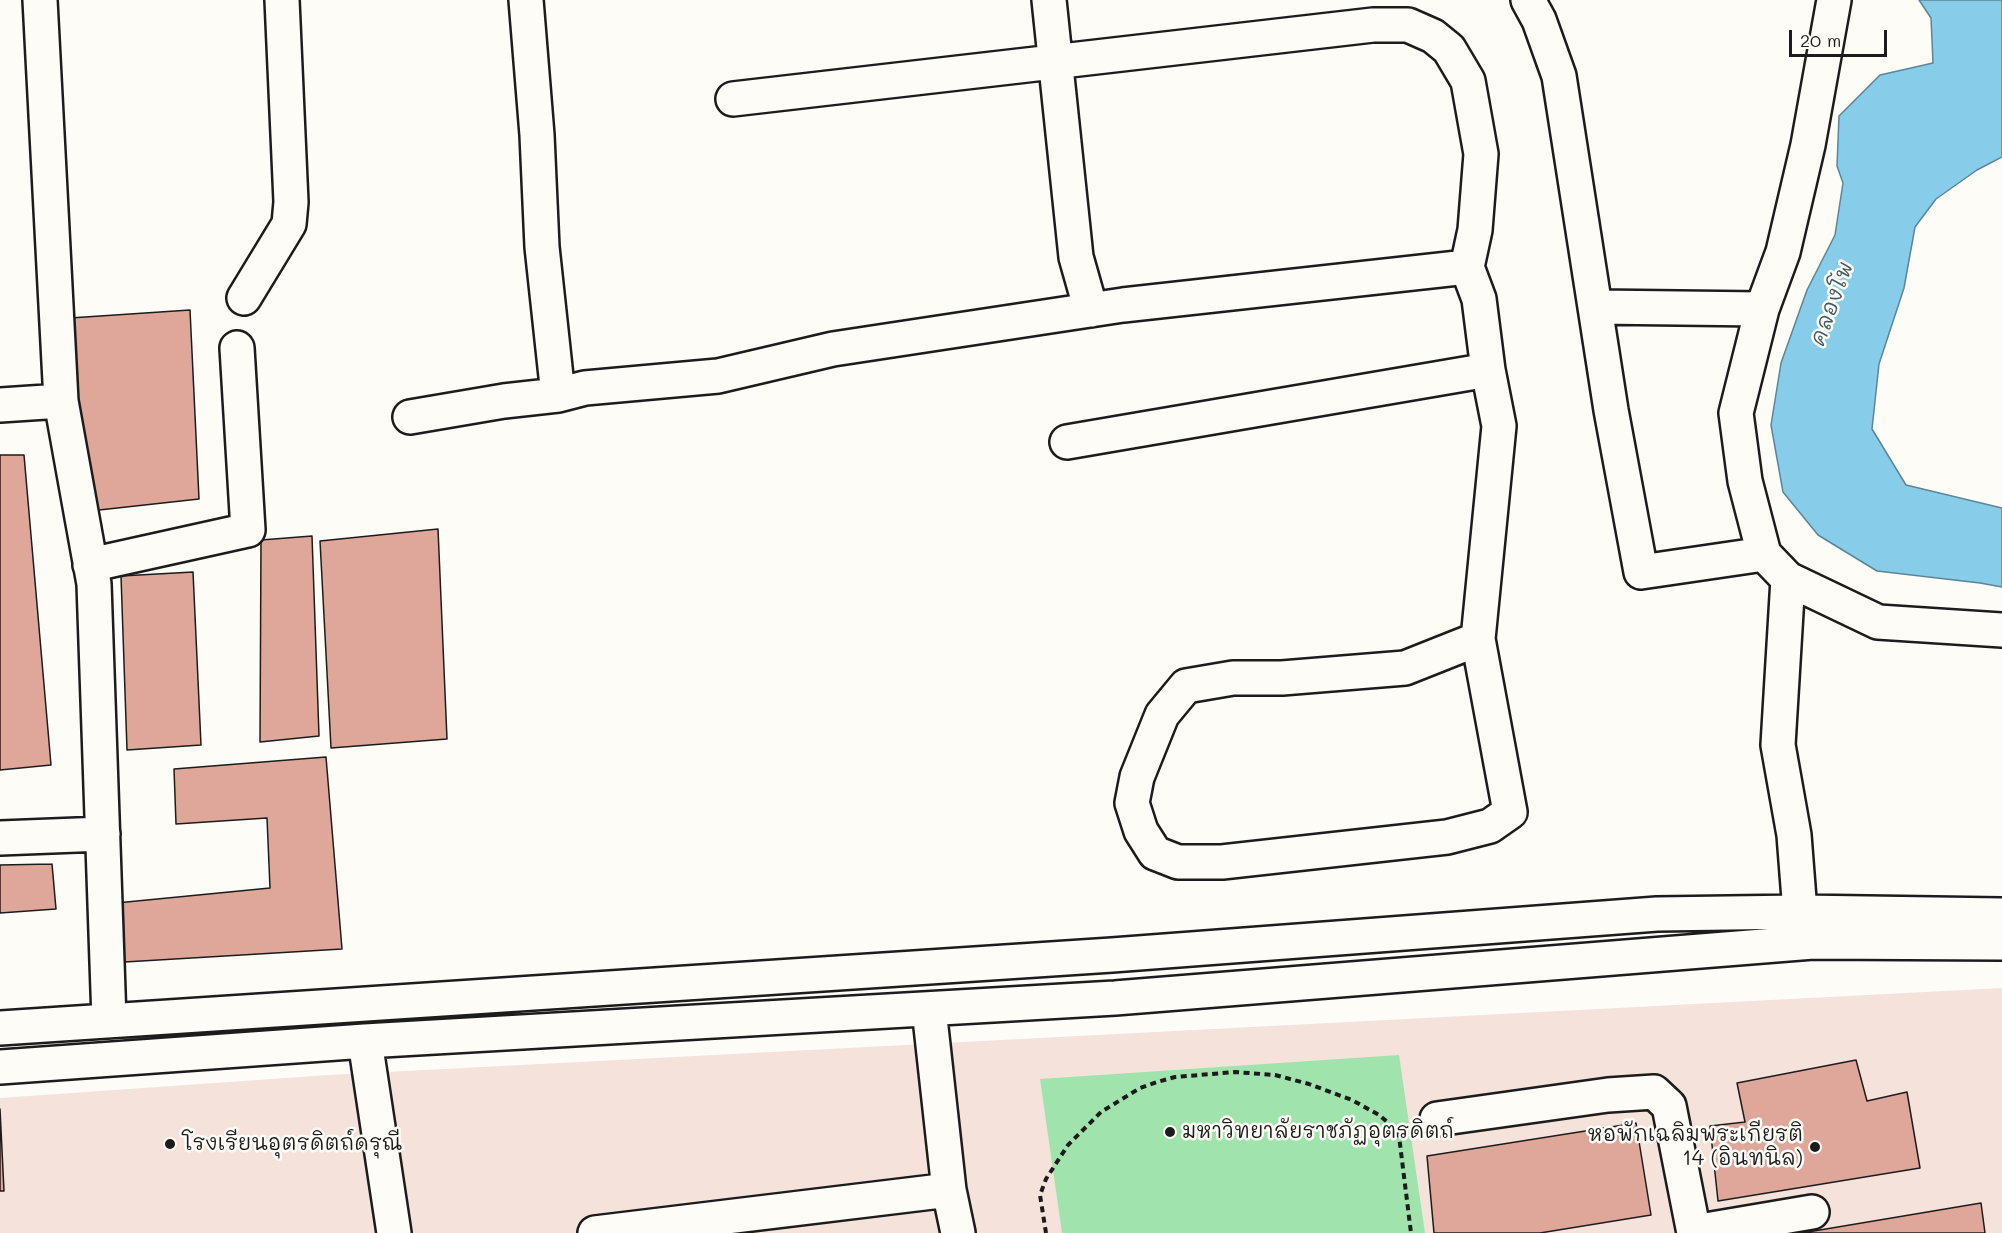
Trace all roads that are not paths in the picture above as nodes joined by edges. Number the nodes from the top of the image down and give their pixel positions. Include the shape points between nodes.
1 (40, 0) edge
2 (282, 0) edge
3 (526, 0) edge
4 (1049, 0) edge
5 (1528, 0) edge
6 (1834, 0) edge
7 (1054, 63) junction
8 (733, 99) dead end
9 (1467, 267) junction
10 (244, 298) dead end
11 (1596, 307) junction
12 (1762, 309) junction
13 (1091, 310) junction
14 (237, 348) dead end
15 (1488, 370) junction
16 (558, 395) junction
17 (61, 401) junction
18 (0, 405) edge
19 (410, 417) dead end
20 (1067, 442) dead end
21 (1764, 554) junction
22 (90, 565) junction
23 (1788, 579) junction
24 (2002, 630) edge
25 (1478, 639) junction
26 (103, 834) junction
27 (0, 838) edge
28 (1800, 912) junction
29 (2002, 915) edge
30 (2002, 943) edge
31 (1112, 955) junction
32 (1115, 998) junction
33 (929, 1009) junction
34 (109, 1020) junction
35 (0, 1028) edge
36 (365, 1041) junction
37 (0, 1068) edge
38 (1437, 1119) dead end
39 (949, 1190) junction
40 (1812, 1212) dead end
41 (1694, 1232) edge
42 (394, 1233) edge
43 (596, 1233) edge
44 (958, 1233) edge

1 - 17 street
2 - 10 street via 289,224
3 - 16 street via 542,247
4 - 7 street
5 - 11 street via 1559,76
6 - 12 street via 1808,146 1783,252
7 - 8 street
7 - 9 street via 1373,25 1408,25 1433,36 1449,49 1468,81 1481,154 1475,230
7 - 13 street via 1076,257
9 - 13 street
9 - 15 street via 1479,299
11 - 12 street
11 - 21 street via 1641,572
12 - 21 street via 1736,413 1745,481
13 - 16 street via 833,349 718,376 585,388
14 - 22 street via 248,530
15 - 20 street
15 - 25 street via 1499,426
16 - 19 street
17 - 18 street
17 - 22 street
21 - 23 street
22 - 26 street
23 - 24 street via 1878,622
23 - 28 street via 1778,745 1794,835
25 - 25 street via 1510,812 1490,826 1447,837 1222,862 1178,862 1155,852 1141,831 1132,803 1137,777 1162,715 1186,686 1233,678 1405,668
26 - 27 street
26 - 34 street
28 - 29 street
28 - 31 street via 1657,914
30 - 32 street via 1813,942
31 - 32 street
31 - 34 street
32 - 33 street
33 - 36 street
33 - 39 street
34 - 35 street
36 - 37 street
36 - 42 street
38 - 41 street via 1654,1092 1670,1106
39 - 43 street
39 - 44 street
40 - 41 street

